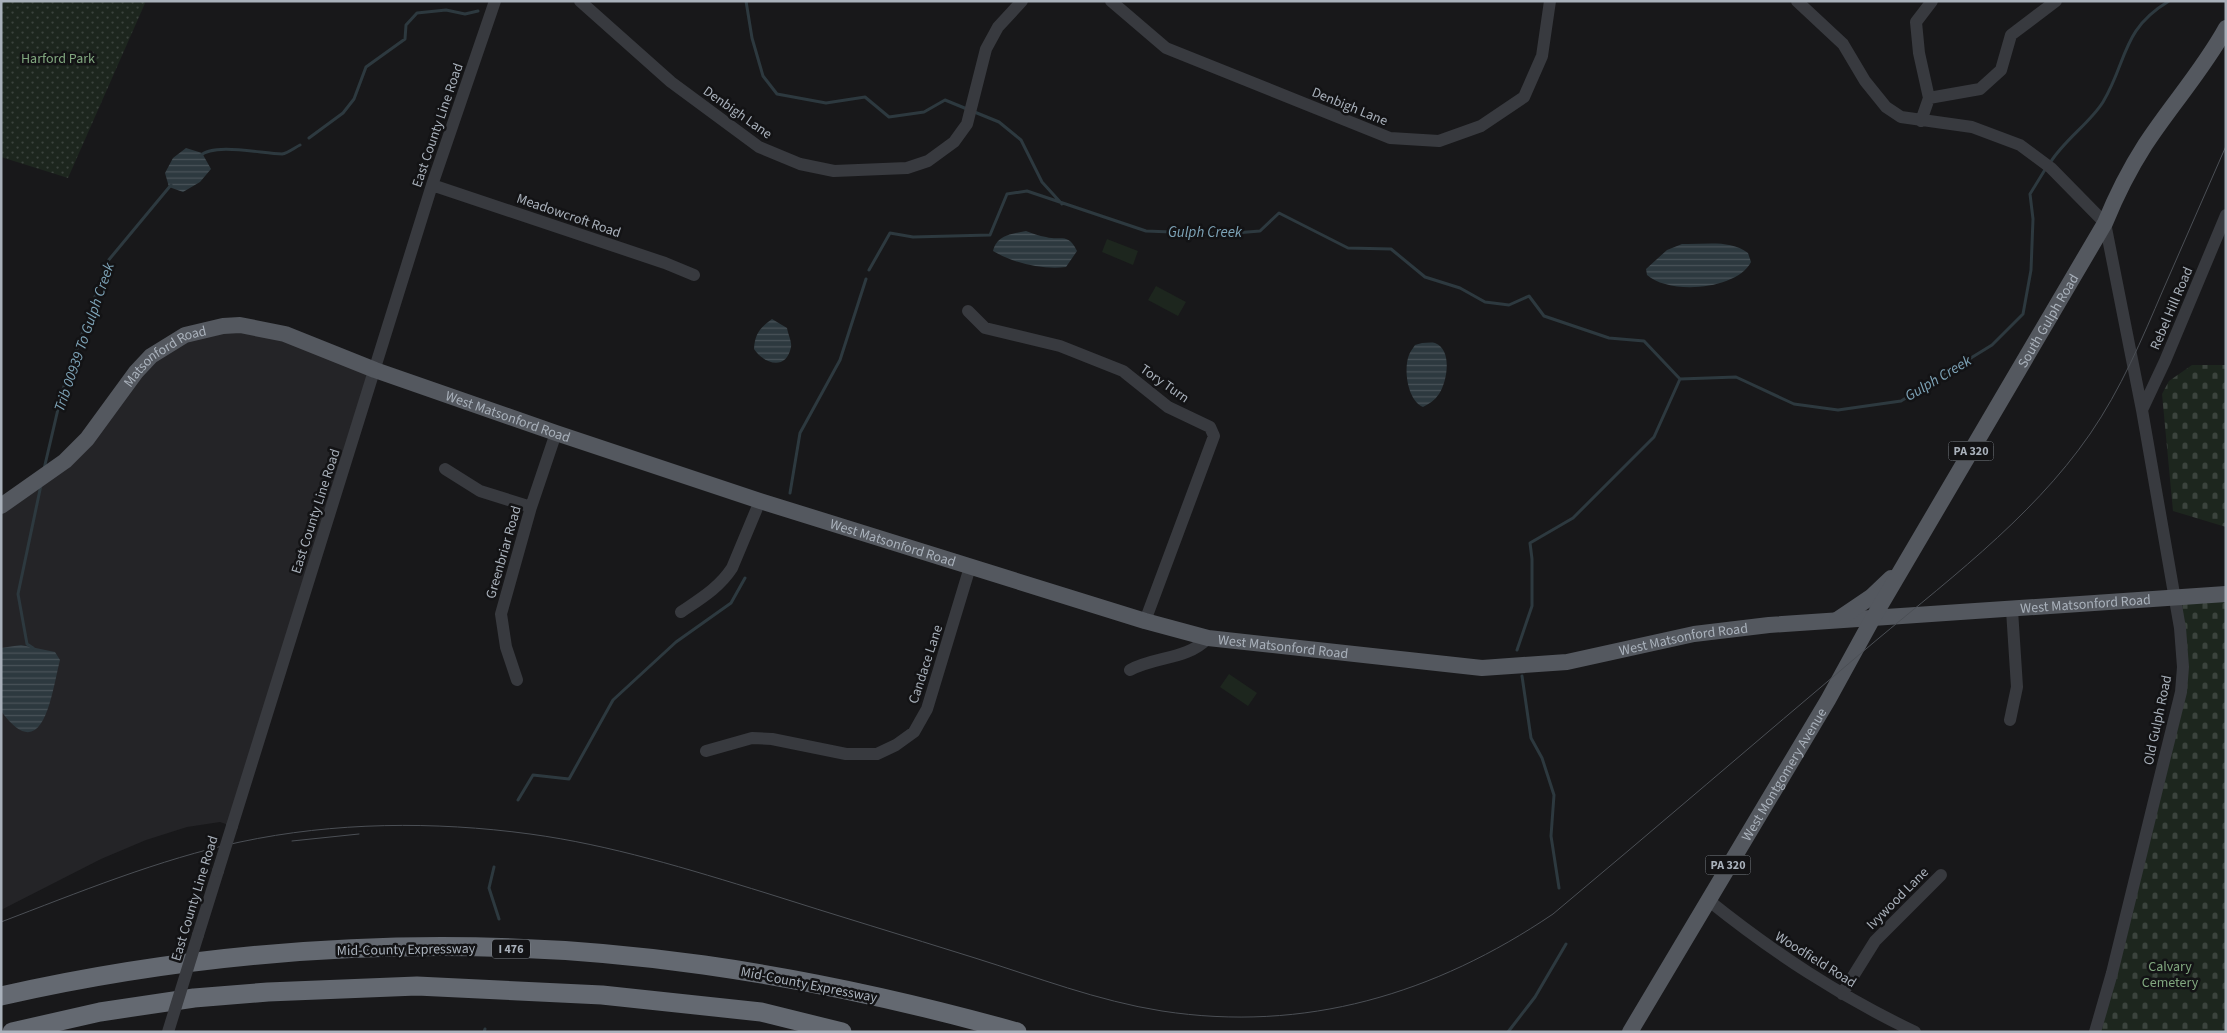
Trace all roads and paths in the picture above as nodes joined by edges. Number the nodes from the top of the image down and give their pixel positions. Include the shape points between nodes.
1 (495, 1) edge
2 (580, 1) edge
3 (1022, 1) edge
4 (1111, 1) edge
5 (1550, 1) edge
6 (1797, 1) edge
7 (1932, 1) edge
8 (2056, 1) edge
9 (2226, 28) edge
10 (1929, 98) junction
11 (1922, 121) junction
12 (432, 185) junction
13 (2226, 215) edge
14 (2105, 223) junction
15 (694, 275) dead end
16 (968, 311) dead end
17 (376, 370) junction
18 (2142, 410) junction
19 (556, 433) junction
20 (445, 469) dead end
21 (760, 501) junction
22 (1, 506) edge
23 (531, 507) junction
24 (970, 567) junction
25 (1902, 569) junction
26 (2226, 594) edge
27 (2174, 598) junction
28 (2012, 610) junction
29 (681, 612) dead end
30 (1873, 618) junction
31 (1836, 620) junction
32 (1145, 621) junction
33 (1208, 638) junction
34 (1130, 670) dead end
35 (517, 680) dead end
36 (2010, 720) dead end
37 (706, 751) dead end
38 (1941, 875) dead end
39 (1708, 900) junction
40 (1842, 994) junction
41 (1, 996) edge
42 (12, 1032) edge
43 (168, 1032) edge
44 (842, 1032) edge
45 (1017, 1032) edge
46 (1630, 1032) edge
47 (1915, 1032) edge
48 (2094, 1032) edge

1 - 12 street, East County Line Road
2 - 3 street, Denbigh Lane via 671,82 758,148 800,164 834,172 907,168 928,161 954,142 967,124 986,49 998,27
4 - 5 street, Denbigh Lane via 1166,48 1390,138 1439,141 1481,126 1524,97 1542,56
6 - 11 street via 1843,44 1864,80 1886,107 1902,117
7 - 10 street via 1916,22
8 - 10 street via 2011,35 2001,70 1980,89
9 - 14 main road, South Gulph Road / PA 320 via 2214,50 2131,167
10 - 11 street
11 - 14 street via 1972,127 2020,145 2047,165
12 - 15 street, Meadowcroft Road
12 - 17 street, East County Line Road
13 - 18 street, Rebel Hill Road
14 - 18 street, Old Gulph Road
14 - 25 main road, South Gulph Road / PA 320
16 - 32 street, Tory Turn via 985,328 1060,346 1124,371 1168,407 1210,427 1214,436
17 - 19 main road, West Matsonford Road
17 - 22 main road, Matsonford Road via 285,334 261,328 223,326 184,335 152,356 136,372 87,439 66,461
17 - 43 street, East County Line Road, bridge
18 - 27 street, Old Gulph Road
19 - 21 main road, West Matsonford Road
19 - 23 street, Greenbriar Road
20 - 23 street via 480,491
21 - 24 main road, West Matsonford Road
21 - 29 street via 726,577 716,589
23 - 35 street, Greenbriar Road via 501,614 506,647
24 - 32 main road, West Matsonford Road
24 - 37 street, Candace Lane via 927,709 914,732 896,745 876,754 846,754 752,738
25 - 30 main road, South Gulph Road / PA 320
25 - 31 main road via 1871,597
26 - 27 main road, West Matsonford Road
27 - 28 main road, West Matsonford Road
27 - 48 street, Old Gulph Road via 2183,651 2180,692 2112,973
28 - 30 main road, West Matsonford Road
28 - 36 street via 2017,687
30 - 31 main road, West Matsonford Road
30 - 39 main road, West Montgomery Avenue / PA 320 via 1828,700
31 - 33 main road, West Matsonford Road via 1694,634 1566,662 1482,668
32 - 33 main road, West Matsonford Road
33 - 34 street via 1198,648 1184,654 1154,660
38 - 40 street, Ivywood Lane via 1875,941
39 - 40 street, Woodfield Road via 1758,940
39 - 46 main road, West Montgomery Avenue / PA 320
40 - 47 street, Woodfield Road
41 - 45 highway, Mid-County Expressway / I 476 via 106,975 260,955 373,948 519,949 705,965 844,989 936,1009
42 - 44 highway via 100,1012 194,998 417,986 602,995 751,1011

